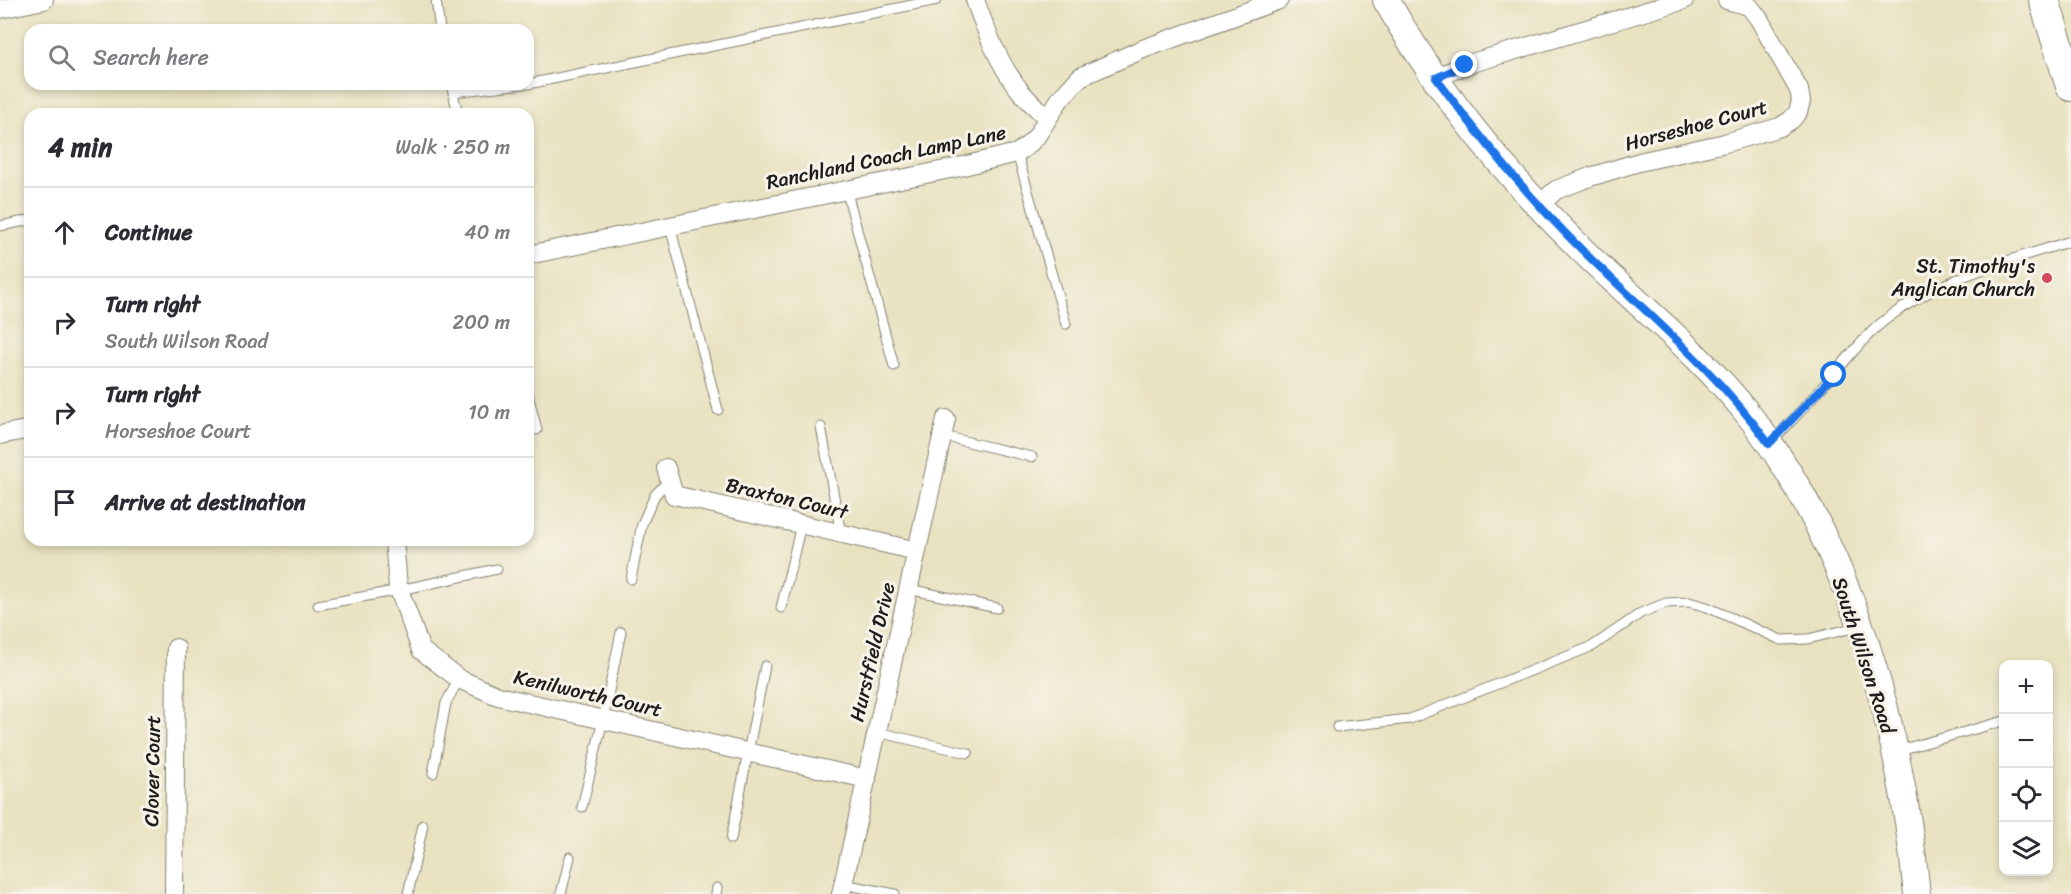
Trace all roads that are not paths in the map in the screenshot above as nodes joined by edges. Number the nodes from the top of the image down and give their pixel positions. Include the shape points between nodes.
1 (44, 0) edge
2 (436, 0) edge
3 (937, 0) edge
4 (975, 0) edge
5 (1280, 0) edge
6 (1386, 0) edge
7 (1684, 0) edge
8 (1727, 0) edge
9 (2044, 0) edge
10 (0, 9) edge
11 (439, 24) edge
12 (1436, 78) junction
13 (534, 82) edge
14 (2071, 86) edge
15 (452, 90) edge
16 (457, 108) edge
17 (1047, 118) junction
18 (1017, 153) junction
19 (846, 189) junction
20 (1539, 205) junction
21 (24, 221) edge
22 (0, 226) edge
23 (670, 226) junction
24 (2071, 241) edge
25 (534, 254) edge
26 (1066, 324) dead end
27 (894, 366) dead end
28 (718, 410) dead end
29 (534, 418) edge
30 (821, 427) dead end
31 (945, 427) joint
32 (24, 430) edge
33 (537, 430) dead end
34 (0, 435) edge
35 (1769, 444) junction
36 (1032, 457) dead end
37 (668, 474) joint
38 (801, 525) junction
39 (841, 534) junction
40 (395, 546) edge
41 (917, 551) junction
42 (497, 569) dead end
43 (631, 579) dead end
44 (909, 589) junction
45 (400, 590) junction
46 (318, 604) dead end
47 (781, 608) dead end
48 (997, 608) dead end
49 (1860, 627) junction
50 (621, 632) dead end
51 (176, 648) dead end
52 (765, 666) dead end
53 (459, 679) junction
54 (603, 720) junction
55 (1999, 722) edge
56 (1337, 727) dead end
57 (877, 732) junction
58 (1894, 751) junction
59 (747, 753) junction
60 (968, 753) dead end
61 (433, 773) dead end
62 (867, 779) junction
63 (582, 807) dead end
64 (423, 825) dead end
65 (731, 839) dead end
66 (570, 857) dead end
67 (842, 889) edge
68 (174, 894) edge
69 (408, 894) edge
70 (561, 894) edge
71 (895, 894) edge
72 (1917, 894) edge

1 - 10 street
2 - 11 lane
3 - 13 lane
4 - 17 street via 1005,69 1024,96
5 - 17 street, Ranchland Coach Lamp Lane via 1143,49 1080,77
6 - 12 main road, South Wilson Road
7 - 12 street via 1465,65
8 - 20 street, Horseshoe Court via 1749,6 1794,78 1801,102 1791,120 1780,127 1590,177 1556,190
9 - 14 highway
12 - 20 main road, South Wilson Road
15 - 16 lane
17 - 18 street, Ranchland Coach Lamp Lane via 1036,137
18 - 19 street, Ranchland Coach Lamp Lane
18 - 26 lane
19 - 23 street, Ranchland Coach Lamp Lane
19 - 27 lane
20 - 35 main road, South Wilson Road via 1718,380
21 - 22 lane
23 - 25 street, Ranchland Coach Lamp Lane
23 - 28 lane
24 - 35 lane via 1962,276 1888,317
29 - 33 lane
30 - 39 lane
31 - 36 lane
31 - 41 street, Hurstfield Drive
32 - 34 street
35 - 49 main road, South Wilson Road via 1821,533
37 - 38 street, Braxton Court via 674,495
37 - 43 lane via 642,524
38 - 39 street, Braxton Court
38 - 47 lane
39 - 41 street, Braxton Court
40 - 45 street, Kenilworth Court
41 - 44 street, Hurstfield Drive
42 - 45 lane
44 - 48 lane
44 - 57 street, Hurstfield Drive
45 - 46 lane
45 - 53 street, Kenilworth Court via 421,650
49 - 56 lane via 1808,639 1781,640 1707,607 1689,602 1666,603 1641,613 1593,646 1410,719
49 - 58 main road, South Wilson Road
50 - 54 lane
51 - 68 street, Clover Court
52 - 59 lane
53 - 54 street, Kenilworth Court via 498,696
53 - 61 lane via 446,703
54 - 59 street, Kenilworth Court
54 - 63 lane
55 - 58 lane
57 - 60 lane
57 - 62 street, Hurstfield Drive
58 - 72 main road, South Wilson Road
59 - 62 street, Kenilworth Court
59 - 65 lane
62 - 67 street, Hurstfield Drive
64 - 69 lane
66 - 70 lane
67 - 71 lane

